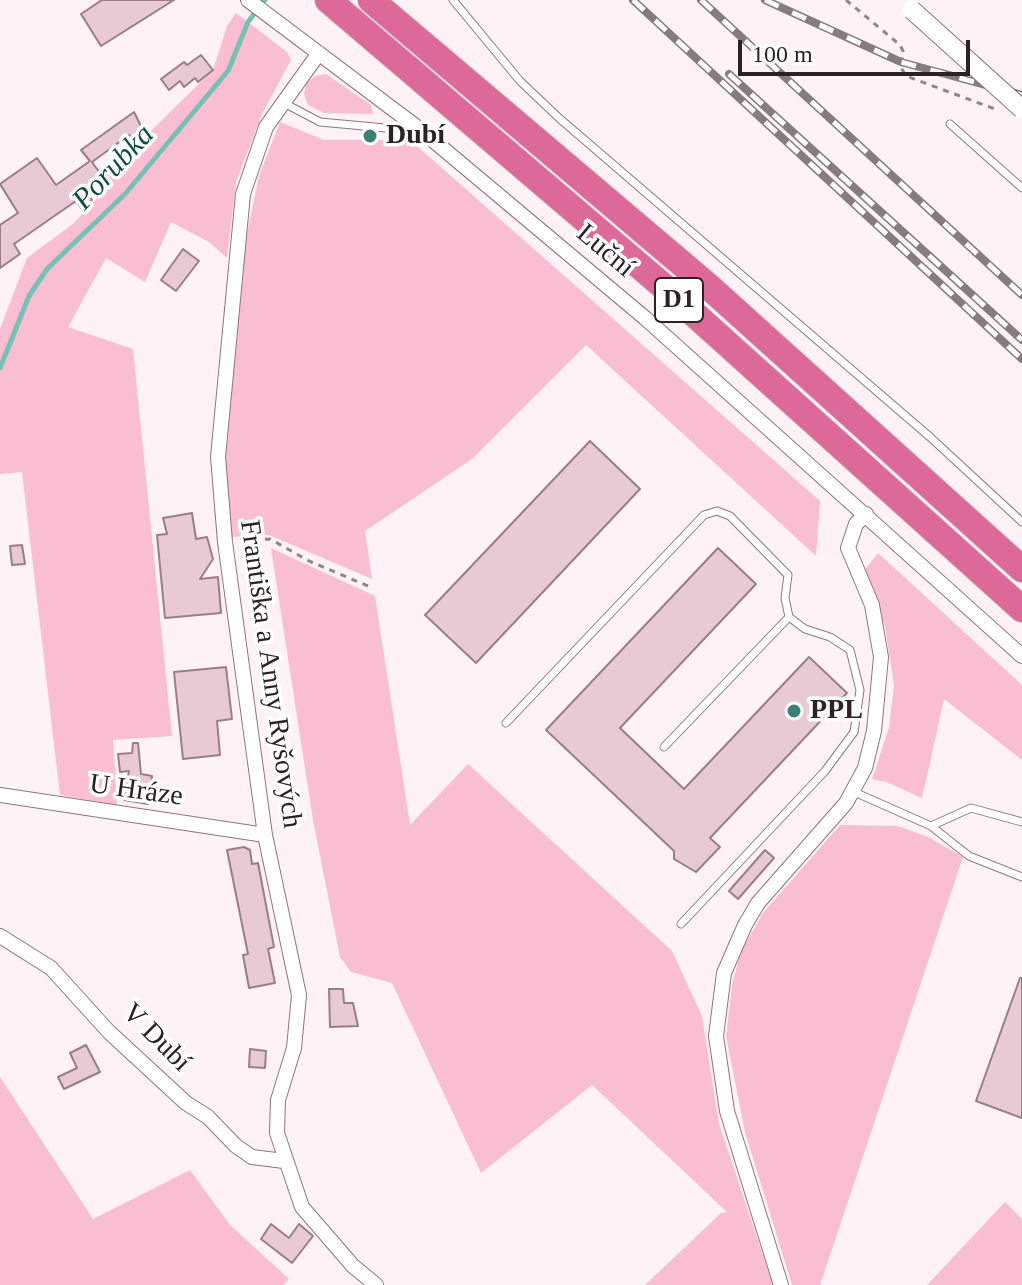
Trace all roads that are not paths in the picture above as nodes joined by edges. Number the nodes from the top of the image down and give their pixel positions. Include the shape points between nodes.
1 (248, 0) edge
2 (328, 0) edge
3 (371, 0) edge
4 (453, 0) edge
5 (912, 10) dead end
6 (319, 53) junction
7 (282, 102) junction
8 (1022, 109) edge
9 (950, 124) dead end
10 (422, 131) junction
11 (1022, 188) edge
12 (866, 514) junction
13 (1022, 522) edge
14 (1022, 569) edge
15 (1022, 609) edge
16 (789, 617) junction
17 (1022, 656) edge
18 (506, 723) dead end
19 (664, 747) dead end
20 (852, 791) junction
21 (0, 795) edge
22 (1022, 822) edge
23 (931, 826) junction
24 (265, 835) junction
25 (1022, 877) edge
26 (681, 924) dead end
27 (0, 936) edge
28 (284, 1161) junction
29 (376, 1285) edge
30 (781, 1285) edge

1 - 6 street, Luční
2 - 15 highway, D1 via 663,286
3 - 14 highway, D1 via 707,285
4 - 13 lane via 520,81 559,118
5 - 8 street, bridge
6 - 7 street, Františka a Anny Ryšových
6 - 10 street, Luční
7 - 10 lane via 320,122
7 - 24 street, Františka a Anny Ryšových via 266,127 243,194 218,457
9 - 11 lane
10 - 12 street, Luční via 645,318
12 - 17 street, Luční
12 - 20 street via 856,524 848,548 872,605 881,657 874,731 865,768
16 - 18 lane via 788,575 730,516 717,511 704,515
16 - 19 lane
16 - 26 lane via 850,650 860,690 854,732 825,771
20 - 23 lane
20 - 30 street via 758,903 724,973 716,1036 727,1111
21 - 24 street, U Hráze
22 - 23 lane via 971,808
23 - 25 lane via 969,856
24 - 28 street, Františka a Anny Ryšových via 299,995 294,1048 278,1100 277,1133
27 - 28 street, V Dubí via 51,968 109,1032 236,1146 252,1157
28 - 29 street, Františka a Anny Ryšových via 302,1207

